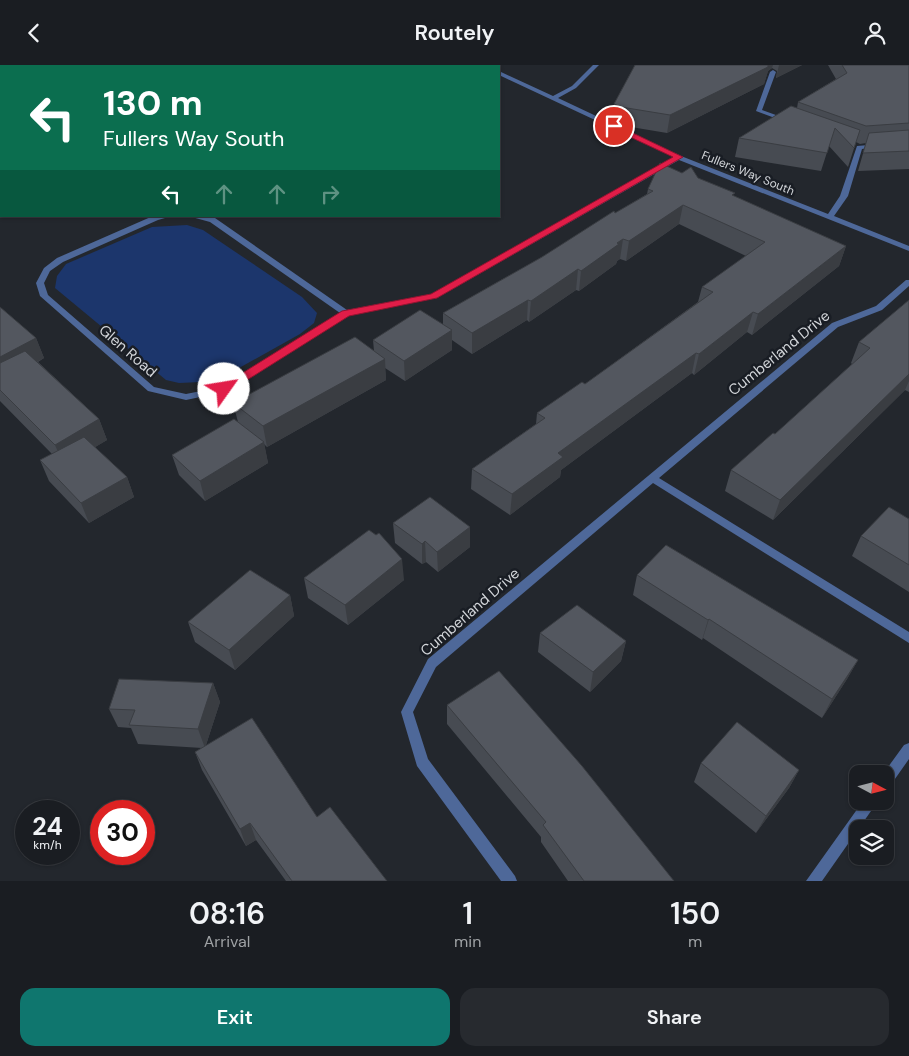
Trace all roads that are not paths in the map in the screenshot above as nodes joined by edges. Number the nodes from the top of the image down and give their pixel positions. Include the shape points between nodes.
1 (596, 65) edge
2 (773, 72) dead end
3 (500, 73) edge
4 (554, 98) junction
5 (796, 124) edge
6 (850, 144) edge
7 (882, 144) edge
8 (859, 147) junction
9 (679, 157) junction
10 (162, 217) edge
11 (197, 217) edge
12 (830, 218) junction
13 (909, 249) edge
14 (909, 282) edge
15 (346, 313) junction
16 (652, 478) junction
17 (909, 638) edge
18 (909, 749) edge
19 (894, 770) edge
20 (864, 810) edge
21 (510, 881) edge
22 (813, 881) edge

1 - 4 street via 574,87
2 - 5 street via 759,111
3 - 4 street, Fullers Way South
4 - 9 street, Fullers Way South
6 - 8 street
7 - 8 street
8 - 12 street via 844,195
9 - 12 street, Fullers Way South
9 - 15 street, Glen Road via 434,296
10 - 15 street, Glen Road via 60,260 47,270 40,283 44,296 151,389 186,397 224,389
11 - 15 street via 212,220
12 - 13 street, Fullers Way South
14 - 16 street, Cumberland Drive via 879,309 835,325
16 - 17 street
16 - 21 street, Cumberland Drive via 432,663 407,712 422,762
18 - 19 street
20 - 22 street

